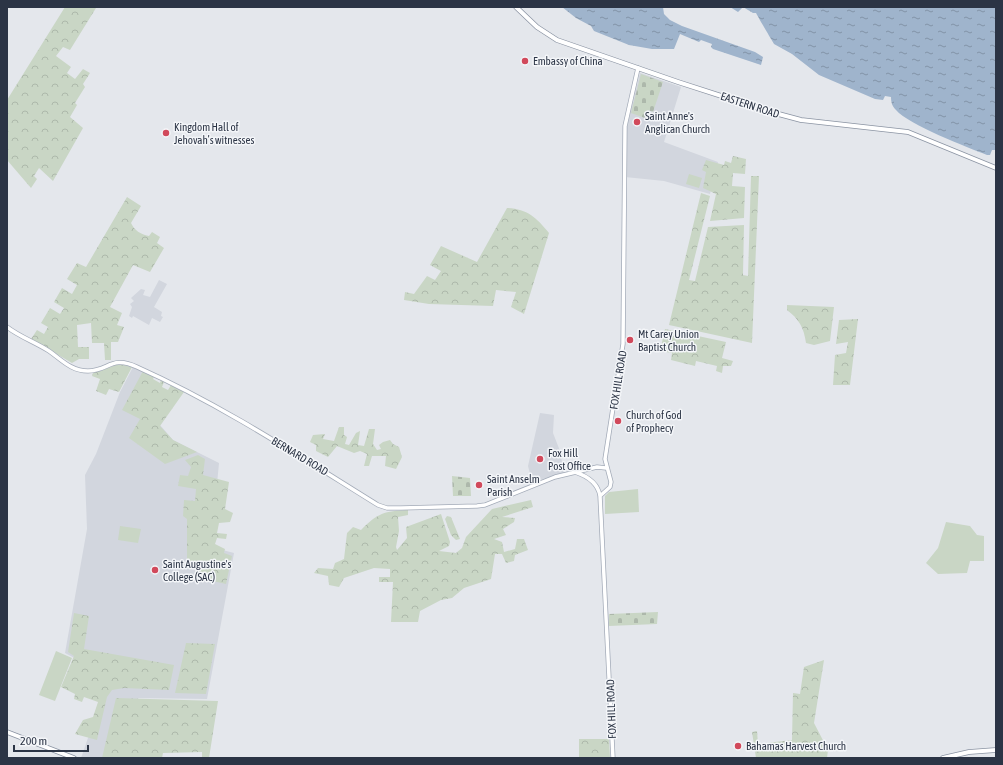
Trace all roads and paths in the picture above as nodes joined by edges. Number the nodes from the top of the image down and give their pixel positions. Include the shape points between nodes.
1 (516, 7) edge
2 (638, 68) junction
3 (996, 168) edge
4 (7, 327) edge
5 (606, 459) junction
6 (601, 467) junction
7 (606, 468) junction
8 (583, 472) junction
9 (599, 489) junction
10 (606, 492) junction
11 (600, 496) junction
12 (7, 732) edge
13 (996, 750) edge
14 (74, 758) edge
15 (613, 758) edge
16 (943, 758) edge

1 - 2 highway, EASTERN ROAD via 537,27 557,40
2 - 3 highway, EASTERN ROAD via 791,118 908,132
2 - 5 main road, FOX HILL ROAD via 625,126 623,344
4 - 8 main road, BERNARD ROAD via 74,369 90,371 121,362 136,366 210,402 378,505 387,508 485,505 533,484 574,472
5 - 6 main road
5 - 7 main road, FOX HILL ROAD
6 - 7 main road
6 - 8 main road
7 - 10 main road, FOX HILL ROAD via 611,482
8 - 9 main road
9 - 10 main road
9 - 11 main road, FOX HILL ROAD
10 - 11 main road
11 - 15 main road, FOX HILL ROAD
12 - 14 highway
13 - 16 highway via 969,752

